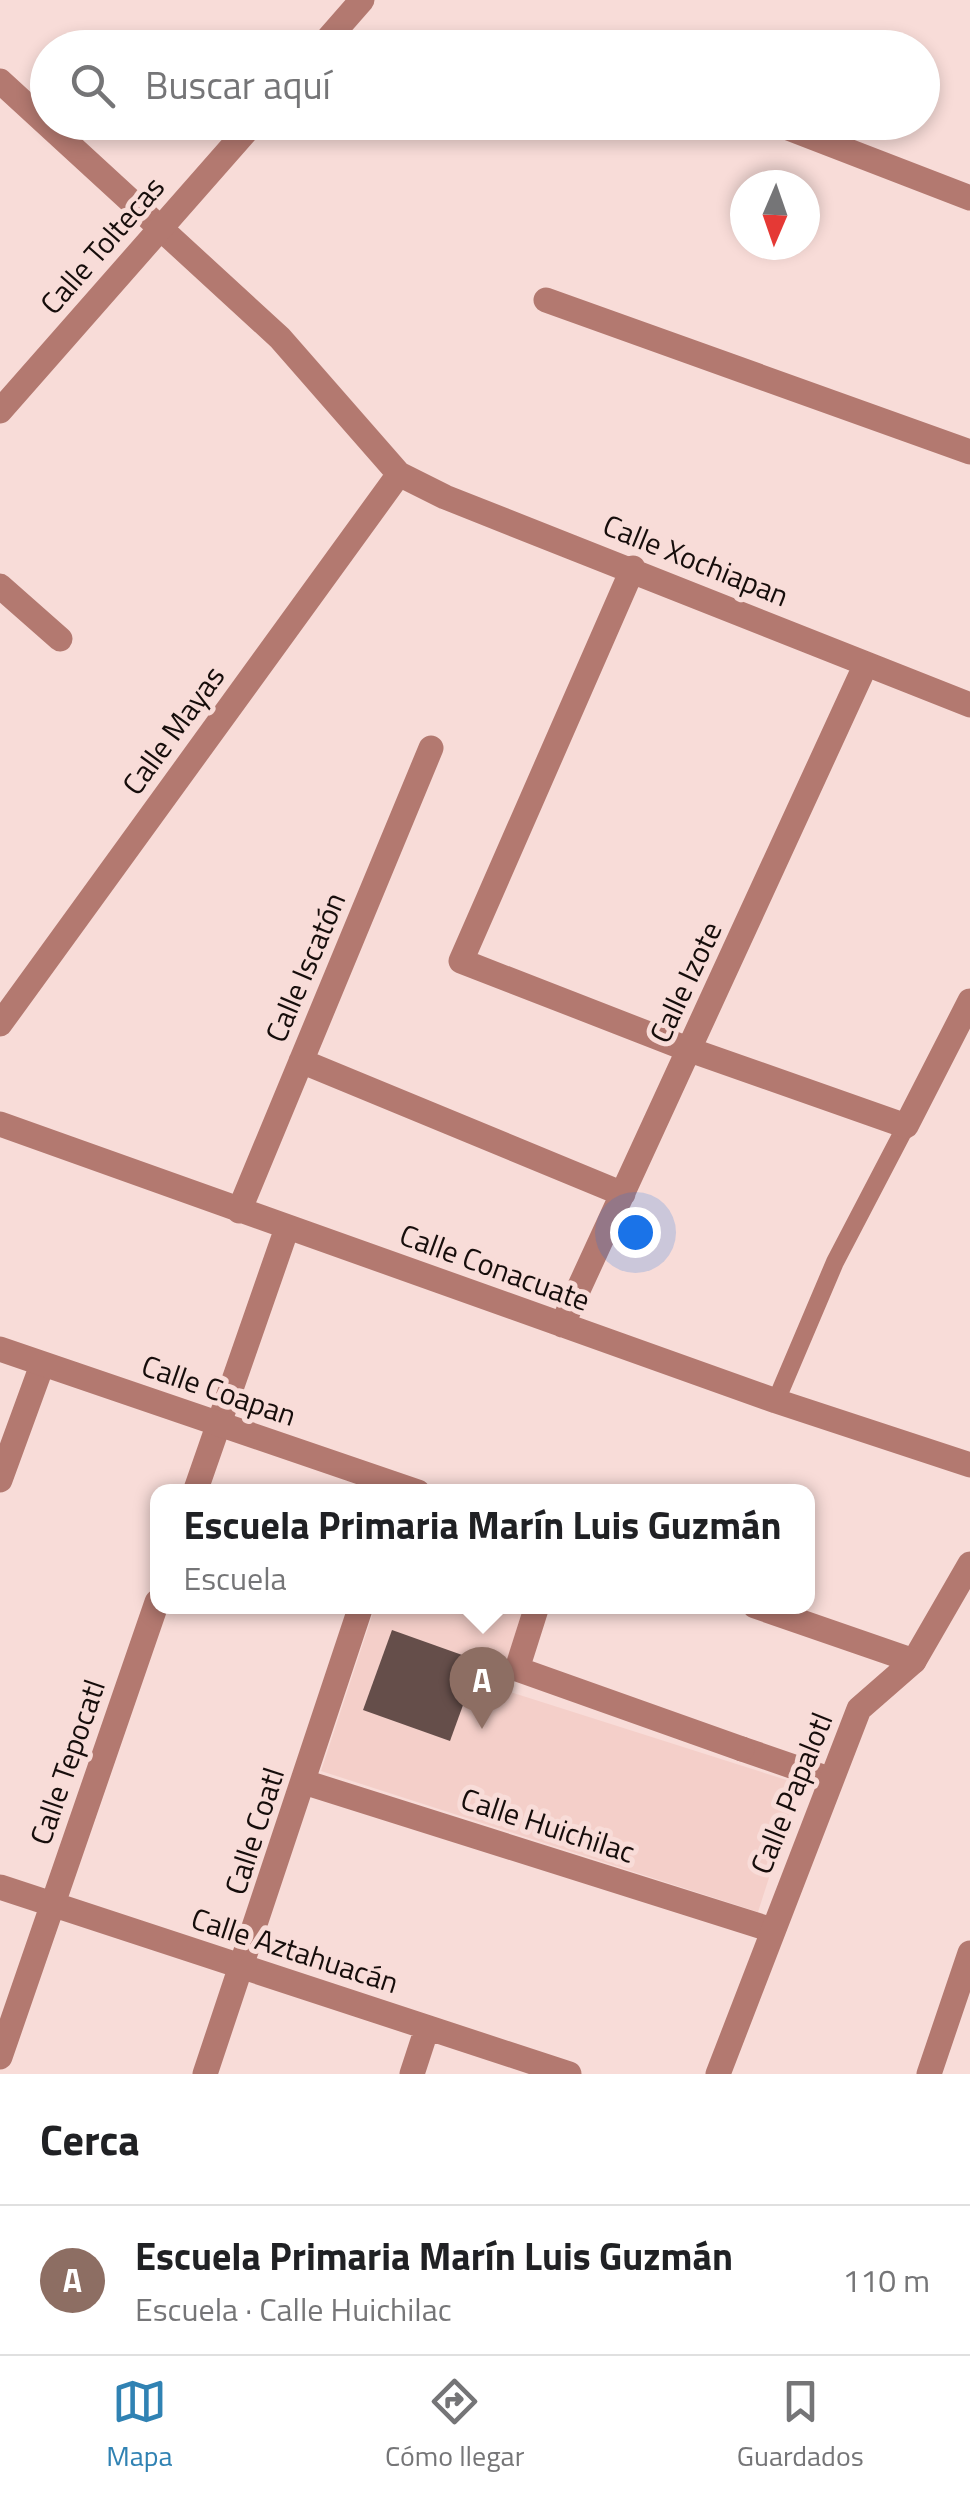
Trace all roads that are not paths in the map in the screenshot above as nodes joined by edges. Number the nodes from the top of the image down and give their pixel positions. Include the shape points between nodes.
1 (362, 0) edge
2 (336, 30) edge
3 (0, 81) edge
4 (30, 108) edge
5 (65, 140) edge
6 (238, 140) edge
7 (819, 140) edge
8 (970, 198) edge
9 (162, 227) junction
10 (546, 300) dead end
11 (0, 411) edge
12 (970, 452) edge
13 (398, 474) junction
14 (632, 568) junction
15 (0, 586) edge
16 (60, 638) dead end
17 (866, 664) junction
18 (970, 705) edge
19 (431, 748) dead end
20 (970, 1000) edge
21 (0, 1024) edge
22 (690, 1050) junction
23 (302, 1060) junction
24 (0, 1124) edge
25 (906, 1126) junction
26 (623, 1194) junction
27 (239, 1210) junction
28 (287, 1228) junction
29 (562, 1325) junction
30 (0, 1349) edge
31 (42, 1364) junction
32 (776, 1401) junction
33 (218, 1424) junction
34 (970, 1465) edge
35 (0, 1480) edge
36 (198, 1484) edge
37 (389, 1484) edge
38 (970, 1564) edge
39 (153, 1614) edge
40 (359, 1614) edge
41 (534, 1614) edge
42 (779, 1614) edge
43 (914, 1660) junction
44 (829, 1779) junction
45 (304, 1782) junction
46 (0, 1887) edge
47 (53, 1904) junction
48 (772, 1930) junction
49 (970, 1953) edge
50 (243, 1967) junction
51 (427, 2028) junction
52 (0, 2056) edge
53 (205, 2074) edge
54 (412, 2074) edge
55 (569, 2074) edge
56 (718, 2074) edge
57 (929, 2074) edge

1 - 2 street
3 - 4 street
5 - 9 street
6 - 9 street, Calle Toltecas
7 - 8 street
9 - 11 street, Calle Toltecas
9 - 13 street via 280,338
10 - 12 street
13 - 14 street, Calle Xochiapan
13 - 21 street, Calle Mayas
14 - 17 street, Calle Xochiapan
14 - 22 street via 461,961
15 - 16 street
17 - 18 street, Calle Xochiapan
17 - 22 street, Calle Izote
19 - 23 street, Calle Iscatón
20 - 25 street
22 - 25 street
22 - 26 street, Calle Izote
23 - 26 street
23 - 27 street, Calle Iscatón
24 - 27 street, Calle Conacuate
25 - 32 lane via 835,1262
26 - 29 street, Calle Izote
27 - 28 street, Calle Conacuate
28 - 29 street, Calle Conacuate
28 - 33 street
29 - 32 street, Calle Conacuate
30 - 31 street, Calle Coapan
31 - 33 street, Calle Coapan
31 - 35 street
32 - 34 street, Calle Conacuate
33 - 36 street
33 - 37 street, Calle Coapan
38 - 43 street, Calle Papalotl
39 - 47 street, Calle Tepocatl
40 - 45 street, Calle Coatl
41 - 44 street via 516,1669
42 - 43 street
43 - 44 street, Calle Papalotl via 859,1709
44 - 48 street, Calle Papalotl
45 - 48 street, Calle Huichilac
45 - 50 street, Calle Coatl
46 - 47 street, Calle Aztahuacán
47 - 50 street, Calle Aztahuacán
47 - 52 street, Calle Tepocatl
48 - 56 street, Calle Papalotl
49 - 57 street
50 - 51 street, Calle Aztahuacán
50 - 53 street, Calle Coatl
51 - 54 street
51 - 55 street, Calle Aztahuacán

